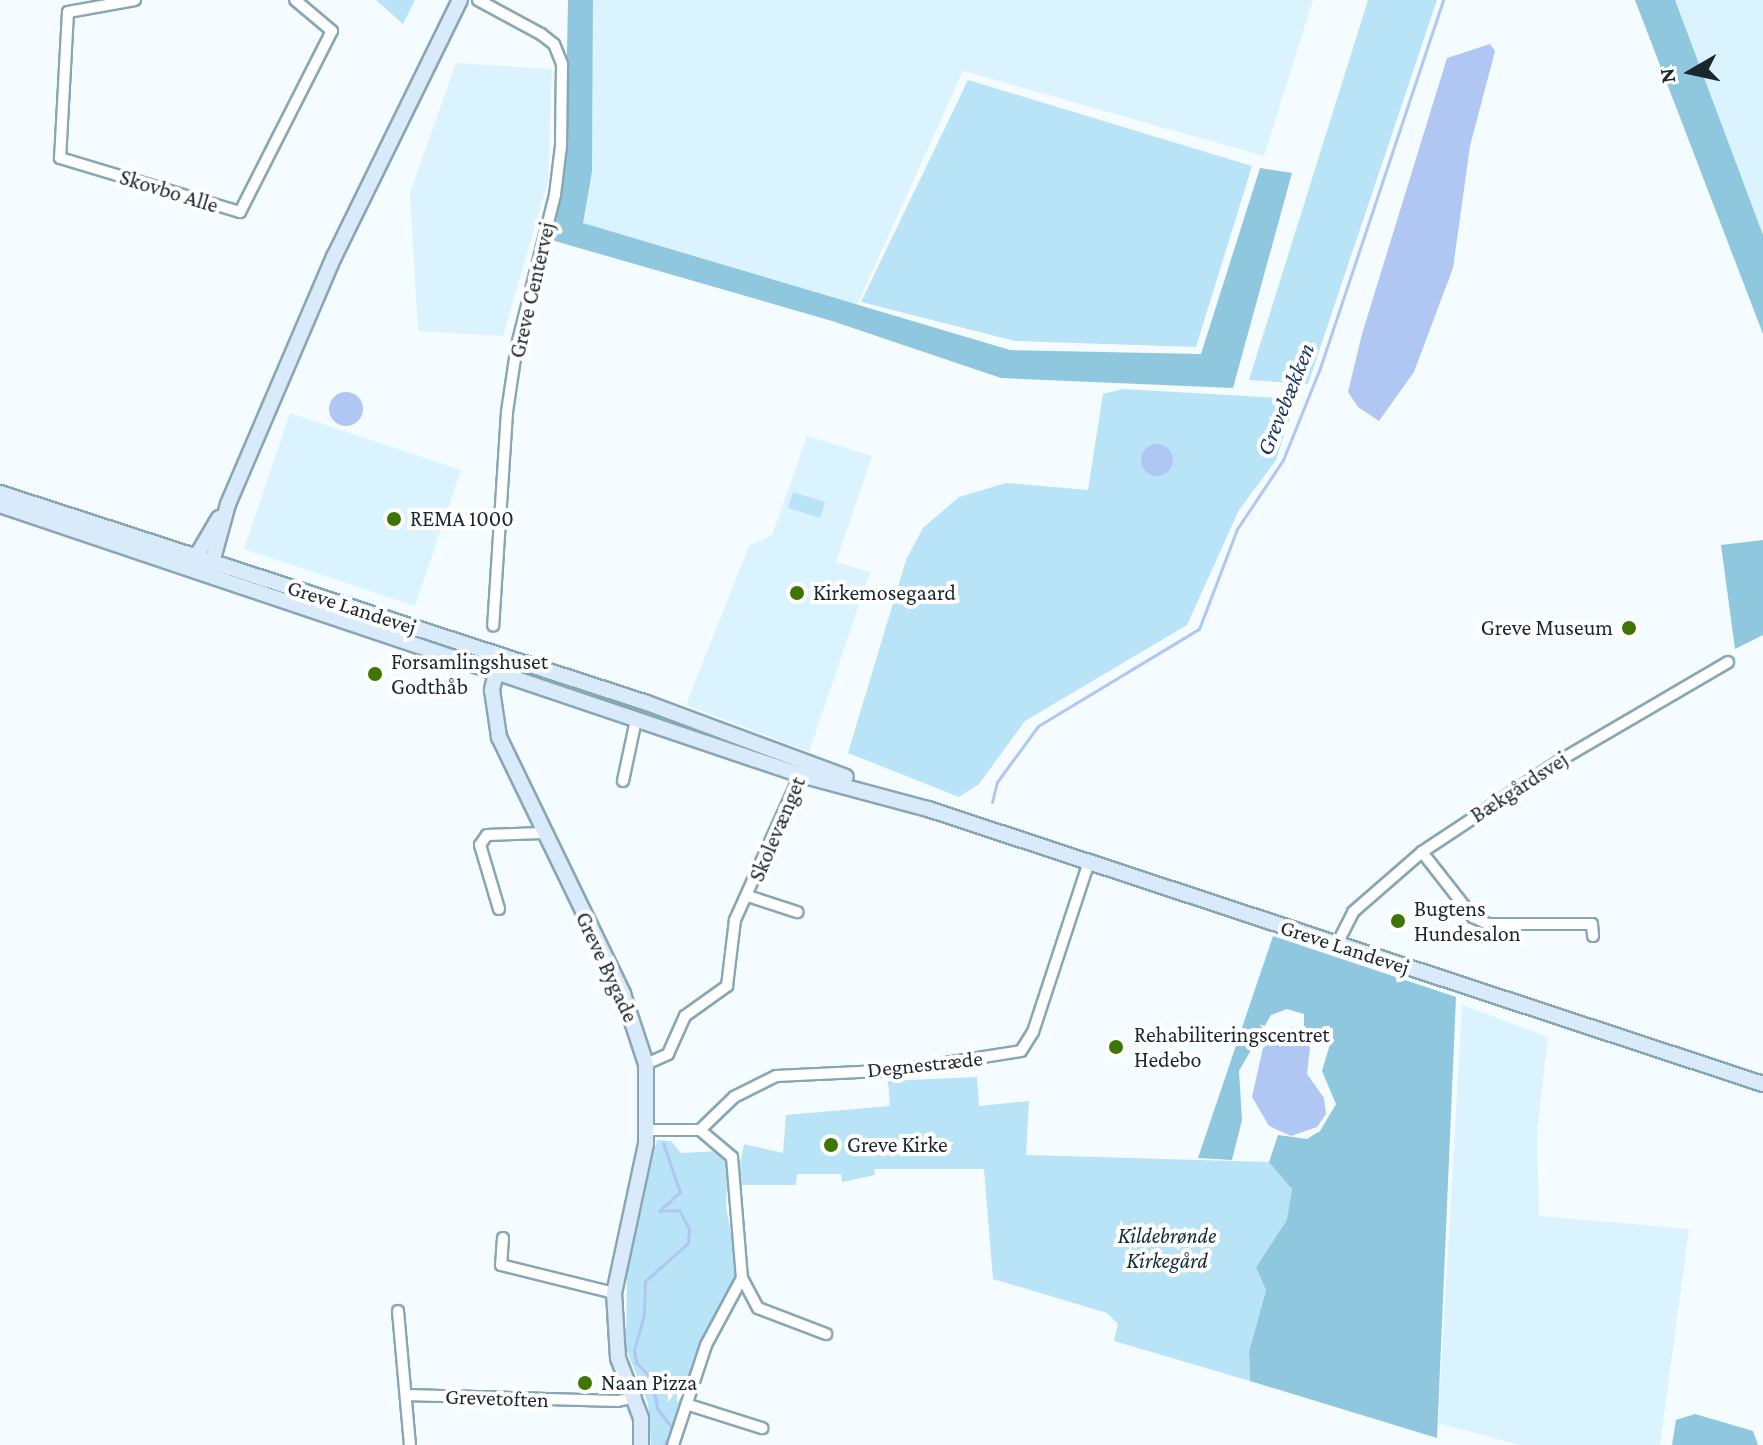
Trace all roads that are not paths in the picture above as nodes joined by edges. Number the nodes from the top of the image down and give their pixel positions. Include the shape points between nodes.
1 (134, 0) edge
2 (295, 0) edge
3 (460, 0) edge
4 (478, 0) edge
5 (0, 493) edge
6 (228, 504) junction
7 (0, 505) edge
8 (193, 562) junction
9 (211, 568) junction
10 (493, 626) dead end
11 (499, 655) junction
12 (1728, 662) dead end
13 (495, 674) junction
14 (636, 720) junction
15 (803, 768) junction
16 (623, 781) dead end
17 (542, 833) junction
18 (1422, 852) junction
19 (1089, 862) junction
20 (748, 896) junction
21 (499, 909) dead end
22 (797, 912) dead end
23 (1593, 936) dead end
24 (1337, 944) junction
25 (646, 1064) junction
26 (1763, 1084) edge
27 (648, 1130) junction
28 (700, 1130) junction
29 (503, 1238) dead end
30 (742, 1278) junction
31 (614, 1293) junction
32 (398, 1311) dead end
33 (826, 1334) dead end
34 (406, 1395) junction
35 (636, 1397) junction
36 (689, 1405) junction
37 (762, 1428) dead end
38 (410, 1445) edge
39 (641, 1445) edge
40 (673, 1445) edge

1 - 2 street, Skovbo Alle via 68,12 60,158 240,212 332,31
3 - 6 street via 334,257
4 - 10 street, Greve Centervej via 541,34 554,44 562,64 555,195 517,345 507,412
5 - 8 street, Greve Landevej
6 - 8 street
6 - 9 street
7 - 8 street, Greve Landevej
8 - 9 street, Greve Landevej
9 - 11 street, Greve Landevej
9 - 13 street, Greve Landevej
11 - 13 street, Greve Bygade
11 - 15 street, Greve Landevej
12 - 18 street, Bækgårdsvej via 1564,758
13 - 14 street, Greve Landevej
13 - 17 street, Greve Bygade via 496,727
14 - 15 street, Greve Landevej
14 - 16 street
15 - 19 street, Greve Landevej
15 - 20 street, Skolevænget
17 - 21 street via 487,835 480,845
17 - 25 street, Greve Bygade via 623,994
18 - 23 street via 1473,917 1488,924 1592,924
18 - 24 street, Bækgårdsvej via 1353,912
19 - 24 street, Greve Landevej
19 - 28 street, Degnestræde via 1033,1032 1021,1051 901,1070 776,1076 734,1097
20 - 22 street, Skolevænget
20 - 25 street, Skolevænget via 735,920 727,986 685,1016 668,1054
24 - 26 street, Greve Landevej
25 - 27 street, Greve Bygade
27 - 28 street
27 - 31 street, Greve Bygade
28 - 30 street via 725,1149 735,1167 732,1200
29 - 31 street via 501,1265
30 - 33 street via 758,1308
30 - 36 street via 706,1345
31 - 35 street, Greve Bygade via 618,1358
32 - 34 street
34 - 35 street, Grevetoften via 612,1401
34 - 38 street
35 - 39 street, Greve Bygade
36 - 37 street
36 - 40 street

